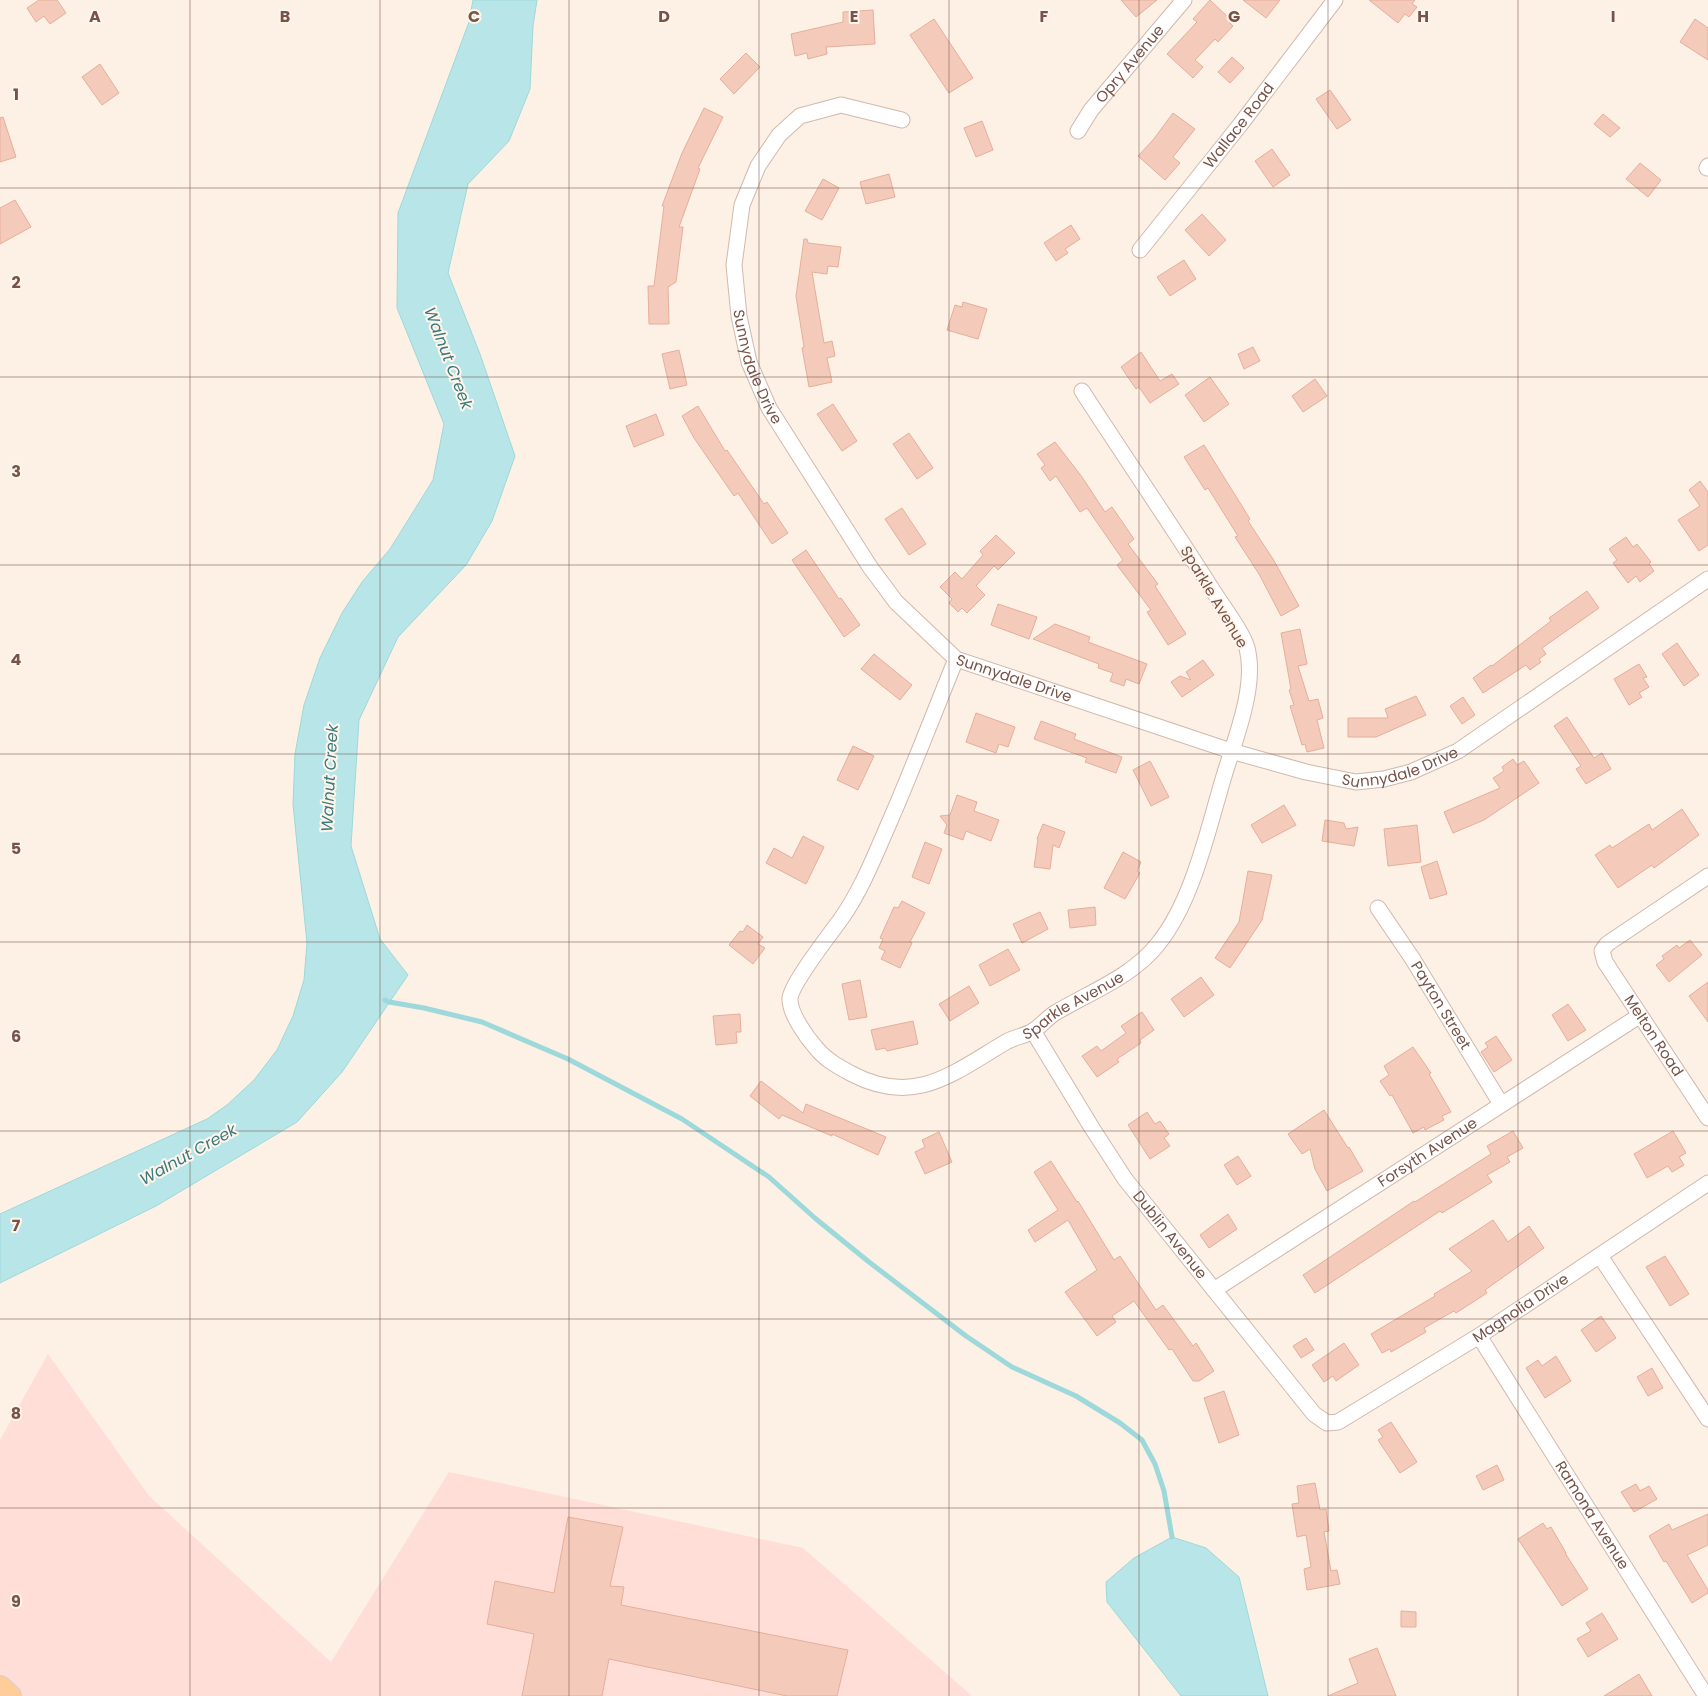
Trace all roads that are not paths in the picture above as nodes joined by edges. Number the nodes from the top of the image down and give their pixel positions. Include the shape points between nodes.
1 (1184, 0) edge
2 (1335, 0) edge
3 (902, 120) dead end
4 (1078, 131) dead end
5 (1140, 250) dead end
6 (1082, 391) dead end
7 (1708, 579) edge
8 (956, 659) junction
9 (1231, 751) junction
10 (1708, 876) edge
11 (1378, 908) dead end
12 (1640, 1016) junction
13 (1033, 1031) junction
14 (1502, 1104) junction
15 (1708, 1118) edge
16 (1708, 1183) edge
17 (1600, 1256) junction
18 (1214, 1290) junction
19 (1478, 1336) junction
20 (1708, 1419) edge
21 (1327, 1423) joint
22 (0, 1687) edge
23 (10, 1696) edge
24 (1706, 1696) edge

1 - 4 street, Opry Avenue via 1091,110
2 - 5 street, Wallace Road
3 - 8 street, Sunnydale Drive via 841,105 800,116 779,135 758,166 742,205 734,266 739,316 749,362 769,408 870,568 896,602
6 - 9 street, Sparkle Avenue via 1246,644 1250,664 1247,691
7 - 9 street, Sunnydale Drive via 1458,751 1411,772 1356,782
8 - 9 street, Sunnydale Drive
8 - 13 street, Sparkle Avenue via 868,873 790,995 791,1009 820,1053 838,1066 880,1085 910,1088 940,1081 1010,1040
9 - 13 street, Sparkle Avenue via 1192,882 1159,944 1135,968 1050,1016
10 - 12 street, Melton Road via 1607,944 1602,952 1605,962
11 - 14 street, Payton Street
12 - 14 street, Forsyth Avenue
12 - 15 street, Melton Road
13 - 18 street, Dublin Avenue via 1125,1179
14 - 18 street, Forsyth Avenue
16 - 17 street, Magnolia Drive
17 - 19 street, Magnolia Drive
17 - 20 street
18 - 21 street, Dublin Avenue via 1314,1414
19 - 21 street, Magnolia Drive via 1338,1422
19 - 24 street, Ramona Avenue
22 - 23 main road

